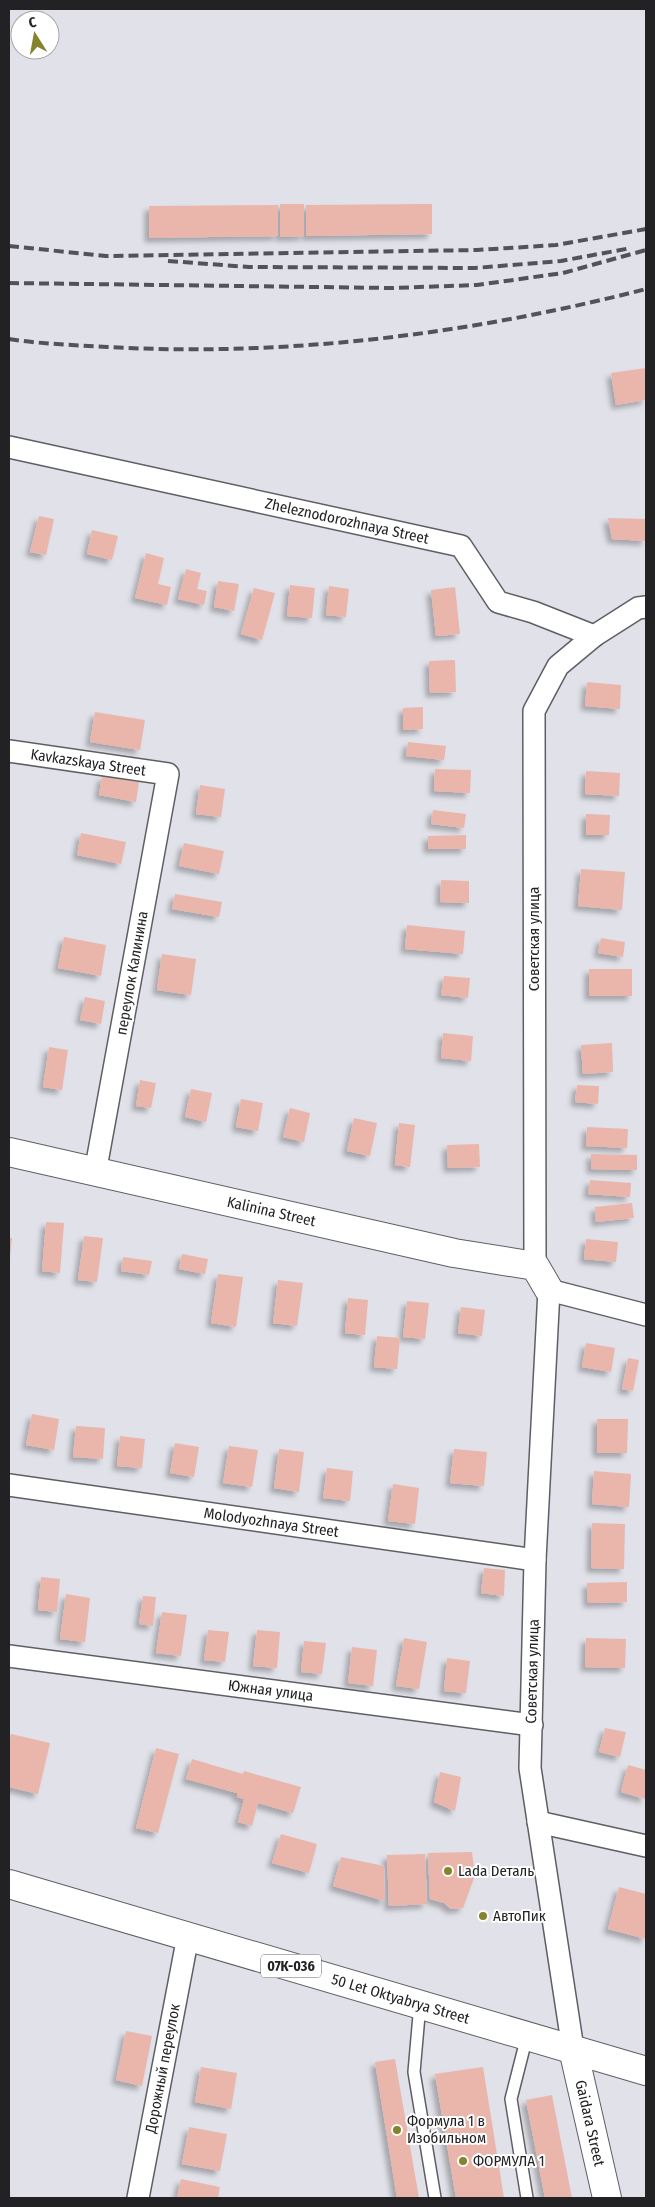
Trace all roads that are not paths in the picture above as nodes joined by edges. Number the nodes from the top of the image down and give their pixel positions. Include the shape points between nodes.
1 (9, 447) edge
2 (646, 607) edge
3 (594, 636) junction
4 (9, 751) edge
5 (168, 774) joint
6 (9, 1152) edge
7 (95, 1173) junction
8 (535, 1266) junction
9 (549, 1290) junction
10 (646, 1315) edge
11 (9, 1485) edge
12 (535, 1560) junction
13 (9, 1656) edge
14 (532, 1725) junction
15 (538, 1822) junction
16 (646, 1846) edge
17 (9, 1884) edge
18 (188, 1936) junction
19 (420, 2004) junction
20 (527, 2035) junction
21 (572, 2049) junction
22 (646, 2071) edge
23 (138, 2198) edge
24 (435, 2198) edge
25 (527, 2198) edge
26 (607, 2198) edge

1 - 3 street, Zheleznodorozhnaya Street via 461,546 498,602
2 - 3 street via 638,608
3 - 8 street, Советская улица via 558,666 534,711
4 - 5 street, Kavkazskaya Street
5 - 7 street, переулок Калинина
6 - 7 street, Kalinina Street
7 - 8 street, Kalinina Street via 454,1253
8 - 9 street
9 - 10 street
9 - 12 street, Советская улица
11 - 12 street, Molodyozhnaya Street
12 - 14 street, Советская улица
13 - 14 street, Южная улица
14 - 15 street, Советская улица via 530,1768
15 - 16 street
15 - 21 street, Советская улица
17 - 18 street, 50 Let Oktyabrya Street / 07К-036
18 - 19 street, 50 Let Oktyabrya Street / 07К-036
18 - 23 street, Дорожный переулок
19 - 20 street, 50 Let Oktyabrya Street / 07К-036
19 - 24 lane via 414,2072
20 - 21 street, 50 Let Oktyabrya Street / 07К-036
20 - 25 lane via 511,2099
21 - 22 street, 50 Let Oktyabrya Street / 07К-036
21 - 26 street, Gaidara Street

